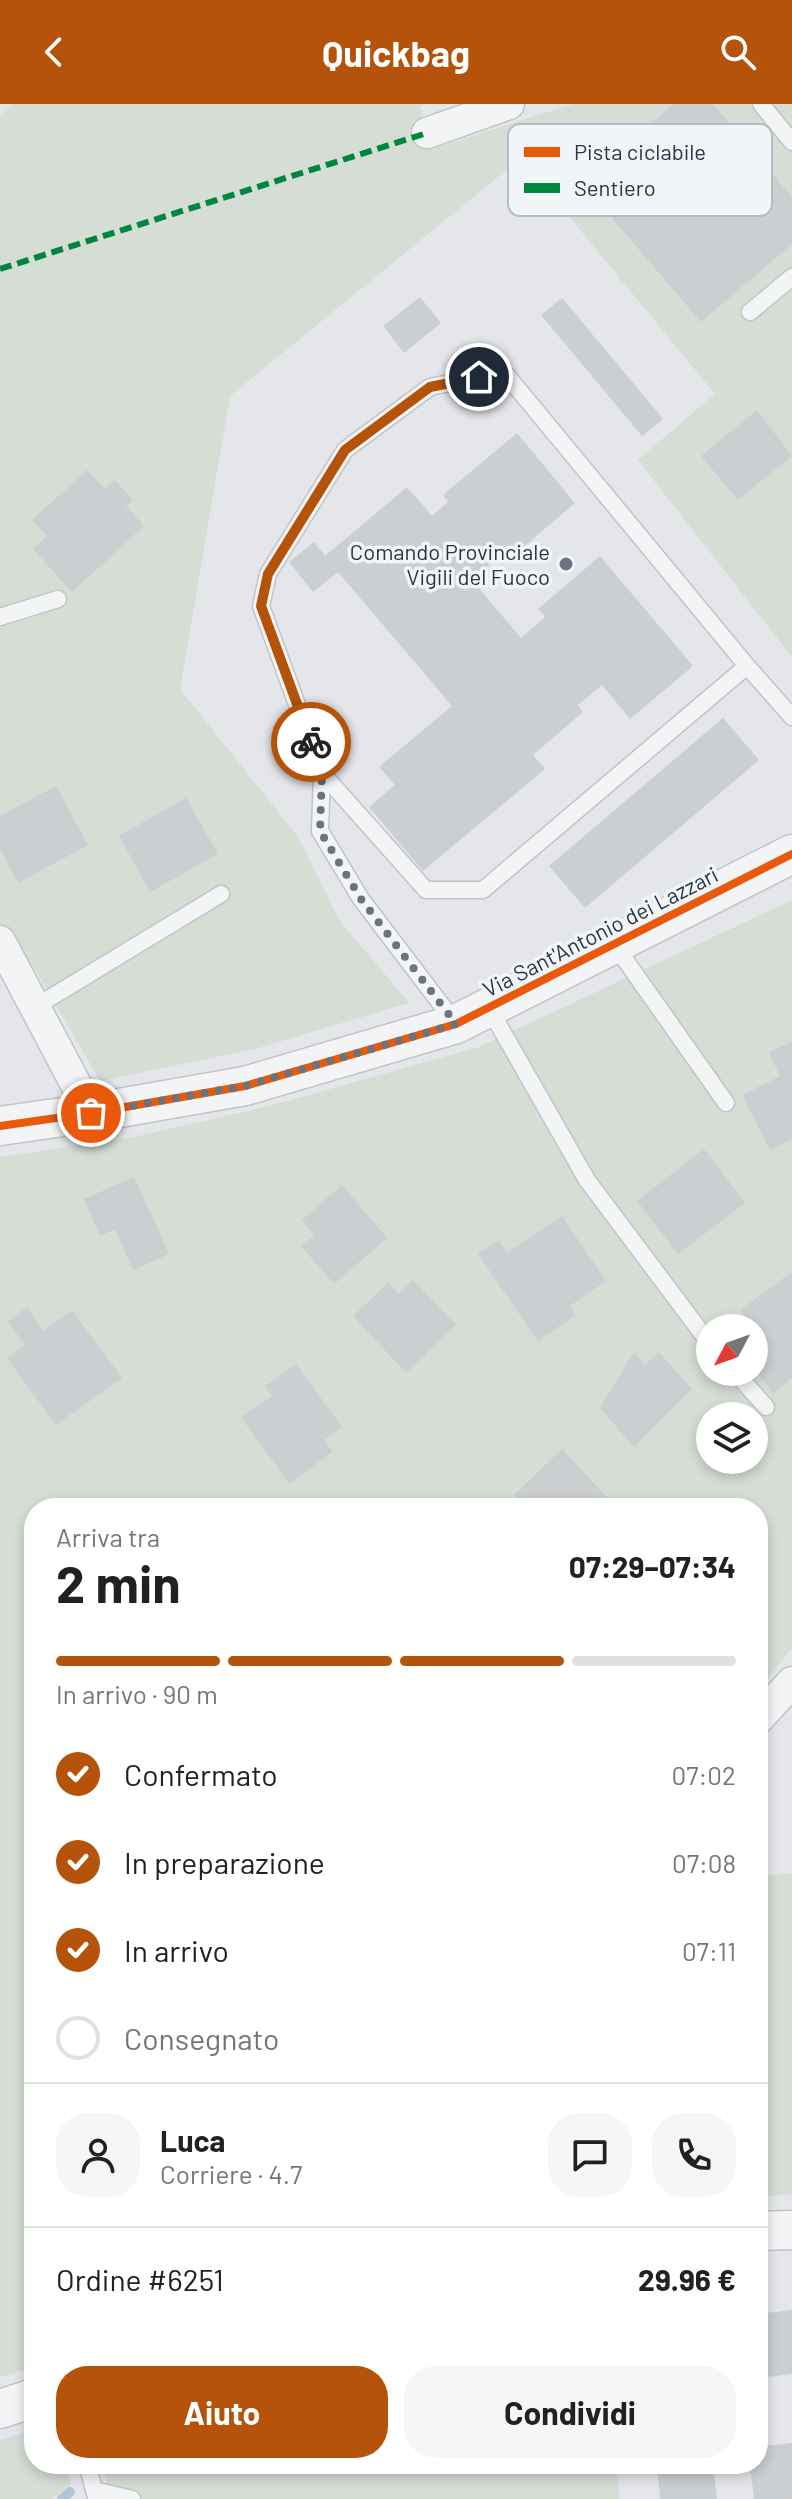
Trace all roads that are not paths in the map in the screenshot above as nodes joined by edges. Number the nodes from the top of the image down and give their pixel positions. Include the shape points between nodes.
1 (509, 104) edge
2 (761, 104) edge
3 (427, 133) dead end
4 (792, 142) edge
5 (792, 277) edge
6 (750, 312) dead end
7 (58, 599) dead end
8 (0, 617) edge
9 (747, 666) junction
10 (792, 717) edge
11 (322, 773) junction
12 (792, 854) edge
13 (221, 894) dead end
14 (0, 941) edge
15 (614, 944) junction
16 (35, 1007) junction
17 (472, 1016) junction
18 (726, 1103) dead end
19 (91, 1113) junction
20 (0, 1126) edge
21 (696, 1325) edge
22 (747, 1386) edge
23 (762, 1402) edge
24 (792, 1682) edge
25 (768, 1708) edge
26 (792, 2230) edge
27 (768, 2231) edge
28 (24, 2401) edge
29 (0, 2409) edge
30 (90, 2474) edge
31 (95, 2494) edge
32 (132, 2499) edge

1 - 3 street
2 - 4 lane
5 - 6 lane
7 - 8 lane
9 - 10 lane
9 - 11 lane via 483,890 426,890
9 - 11 lane via 504,372 430,387 345,450 268,574 261,606
11 - 17 lane via 320,831 361,899
12 - 15 street, Via Sant'Antonio dei Lazzari
13 - 16 lane
14 - 16 street
15 - 17 street, Via Sant'Antonio dei Lazzari
15 - 18 lane
16 - 19 street
17 - 19 street, Via Sant'Antonio dei Lazzari via 245,1086
17 - 21 lane
19 - 20 street, Via Sant'Antonio dei Lazzari
22 - 23 lane
24 - 25 street
26 - 27 street
28 - 29 street
30 - 31 lane
31 - 32 lane

